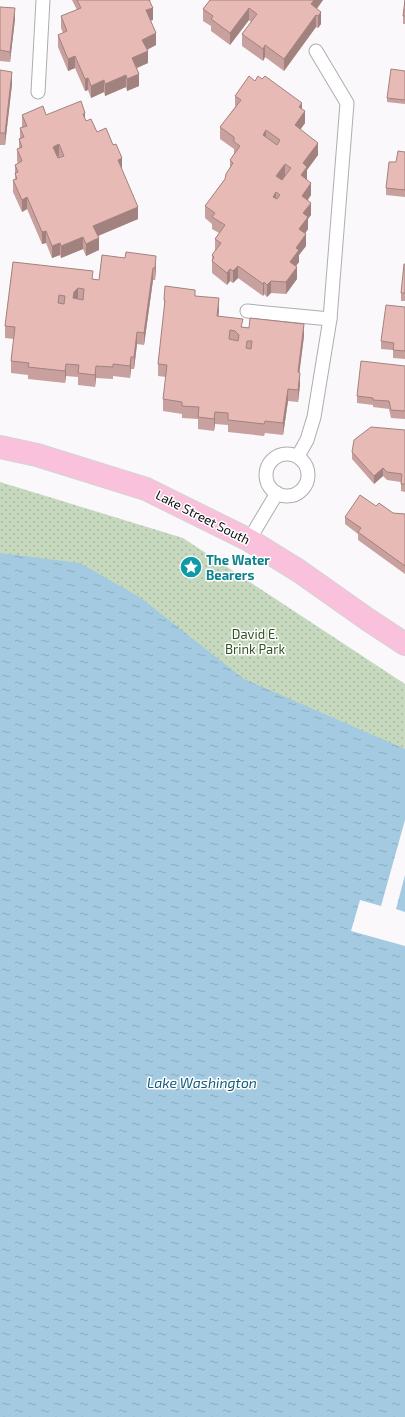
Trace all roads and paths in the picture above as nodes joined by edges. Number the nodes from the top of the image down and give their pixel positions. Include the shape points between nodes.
1 (43, 0) edge
2 (316, 51) dead end
3 (38, 92) dead end
4 (247, 311) dead end
5 (330, 319) junction
6 (0, 447) edge
7 (298, 456) junction
8 (277, 493) junction
9 (249, 540) junction
10 (405, 644) edge

1 - 3 lane
2 - 5 lane via 347,103
4 - 5 lane
5 - 7 lane via 314,417 307,440
6 - 9 main road, Lake Street South via 37,455 146,489
7 - 8 lane via 282,454 269,464 267,480 270,488
7 - 8 lane via 308,469 306,485 301,492 293,495
8 - 9 lane
9 - 10 main road, Lake Street South

